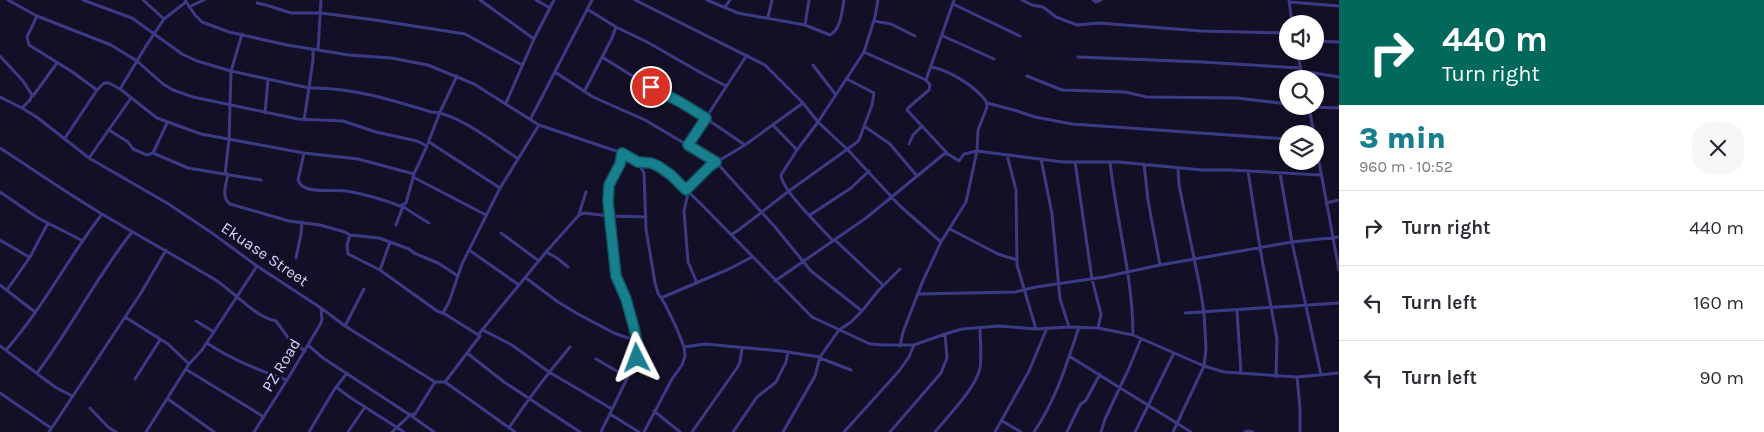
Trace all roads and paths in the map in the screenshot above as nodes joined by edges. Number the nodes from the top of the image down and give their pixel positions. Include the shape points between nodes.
1 (8, 0) edge
2 (84, 0) edge
3 (143, 0) edge
4 (204, 0) edge
5 (320, 0) edge
6 (480, 0) edge
7 (536, 0) edge
8 (554, 0) edge
9 (592, 0) edge
10 (635, 0) edge
11 (707, 0) edge
12 (730, 0) edge
13 (772, 0) edge
14 (809, 0) edge
15 (844, 0) edge
16 (878, 0) edge
17 (1022, 0) edge
18 (1093, 0) edge
19 (1101, 0) edge
20 (186, 1) edge
21 (1289, 1) edge
22 (954, 2) edge
23 (257, 3) dead end
24 (1339, 6) edge
25 (190, 7) junction
26 (725, 7) junction
27 (550, 8) junction
28 (587, 9) junction
29 (321, 13) junction
30 (1291, 15) edge
31 (37, 16) junction
32 (768, 17) junction
33 (164, 19) junction
34 (874, 21) junction
35 (805, 25) junction
36 (616, 27) junction
37 (1279, 33) edge
38 (154, 34) junction
39 (242, 34) junction
40 (915, 36) dead end
41 (943, 36) junction
42 (1020, 36) dead end
43 (534, 38) junction
44 (1324, 41) edge
45 (1339, 42) edge
46 (313, 49) junction
47 (318, 50) junction
48 (864, 52) junction
49 (747, 55) junction
50 (0, 56) edge
51 (602, 57) junction
52 (1078, 57) dead end
53 (994, 59) dead end
54 (1299, 60) edge
55 (137, 61) junction
56 (57, 63) junction
57 (522, 65) junction
58 (813, 65) dead end
59 (932, 67) junction
60 (231, 70) junction
61 (1301, 70) joint
62 (555, 72) junction
63 (1324, 74) edge
64 (457, 76) junction
65 (1027, 76) dead end
66 (1339, 77) edge
67 (847, 79) junction
68 (268, 80) junction
69 (926, 80) junction
70 (726, 86) junction
71 (309, 88) junction
72 (120, 89) junction
73 (97, 90) junction
74 (584, 92) junction
75 (836, 94) junction
76 (32, 96) junction
77 (0, 97) edge
78 (131, 98) junction
79 (506, 103) junction
80 (802, 103) junction
81 (987, 103) junction
82 (1279, 103) edge
83 (230, 105) junction
84 (22, 108) junction
85 (1324, 108) edge
86 (1339, 108) edge
87 (440, 112) junction
88 (265, 113) junction
89 (531, 118) junction
90 (706, 118) junction
91 (304, 120) junction
92 (168, 122) junction
93 (818, 122) junction
94 (539, 125) junction
95 (774, 125) junction
96 (864, 126) junction
97 (921, 127) junction
98 (109, 130) junction
99 (65, 138) junction
100 (1279, 138) edge
101 (229, 140) junction
102 (428, 144) junction
103 (909, 144) dead end
104 (688, 145) junction
105 (745, 145) junction
106 (0, 148) edge
107 (796, 150) junction
108 (848, 150) junction
109 (977, 151) junction
110 (153, 153) junction
111 (304, 153) junction
112 (622, 153) junction
113 (948, 154) junction
114 (1007, 155) junction
115 (89, 158) junction
116 (517, 158) junction
117 (1041, 160) junction
118 (638, 162) junction
119 (716, 162) junction
120 (1075, 162) junction
121 (1110, 162) junction
122 (1144, 164) junction
123 (1178, 168) junction
124 (1320, 170) edge
125 (869, 171) junction
126 (1248, 171) junction
127 (1280, 173) junction
128 (226, 174) junction
129 (1321, 175) junction
130 (414, 176) junction
131 (917, 176) junction
132 (261, 180) dead end
133 (500, 188) junction
134 (789, 191) junction
135 (0, 192) edge
136 (586, 192) dead end
137 (687, 192) junction
138 (892, 197) junction
139 (1339, 200) edge
140 (1326, 203) junction
141 (403, 206) junction
142 (761, 213) junction
143 (102, 214) junction
144 (486, 215) junction
145 (579, 215) junction
146 (810, 215) junction
147 (610, 216) junction
148 (646, 217) junction
149 (302, 222) junction
150 (429, 223) dead end
151 (48, 224) junction
152 (396, 225) dead end
153 (950, 229) junction
154 (132, 232) junction
155 (501, 233) dead end
156 (350, 235) junction
157 (731, 235) junction
158 (1339, 237) edge
159 (1332, 238) junction
160 (0, 240) edge
161 (81, 240) junction
162 (834, 240) junction
163 (390, 242) junction
164 (941, 242) junction
165 (1292, 242) junction
166 (1260, 248) junction
167 (166, 250) junction
168 (469, 250) junction
169 (546, 252) junction
170 (752, 257) junction
171 (30, 258) junction
172 (296, 258) dead end
173 (539, 260) junction
174 (1017, 260) junction
175 (1194, 260) junction
176 (804, 262) junction
177 (1160, 264) junction
178 (257, 266) junction
179 (568, 267) dead end
180 (900, 269) dead end
181 (1339, 269) edge
182 (380, 270) junction
183 (1126, 271) junction
184 (458, 276) junction
185 (526, 278) junction
186 (1092, 279) junction
187 (775, 281) junction
188 (697, 283) junction
189 (1058, 284) junction
190 (0, 285) edge
191 (519, 285) junction
192 (883, 285) junction
193 (364, 289) dead end
194 (6, 290) junction
195 (1024, 290) junction
196 (918, 294) junction
197 (236, 297) junction
198 (661, 298) junction
199 (1339, 303) edge
200 (1305, 305) junction
201 (321, 308) junction
202 (1271, 308) junction
203 (1238, 311) junction
204 (35, 312) junction
205 (862, 312) junction
206 (443, 313) junction
207 (1204, 313) junction
208 (1185, 314) dead end
209 (126, 317) junction
210 (196, 321) dead end
211 (345, 326) junction
212 (1069, 327) junction
213 (1079, 327) junction
214 (980, 328) junction
215 (1036, 328) junction
216 (1047, 328) junction
217 (1098, 328) junction
218 (483, 330) junction
219 (839, 330) junction
220 (214, 332) junction
221 (945, 334) junction
222 (478, 335) junction
223 (1133, 335) junction
224 (636, 338) junction
225 (1141, 338) junction
226 (160, 340) junction
227 (207, 343) junction
228 (914, 345) junction
229 (0, 346) edge
230 (308, 346) junction
231 (900, 346) junction
232 (570, 347) dead end
233 (684, 347) junction
234 (742, 348) junction
235 (6, 350) junction
236 (305, 350) junction
237 (788, 352) junction
238 (467, 353) junction
239 (1174, 353) junction
240 (1069, 356) junction
241 (820, 357) junction
242 (596, 358) dead end
243 (189, 364) junction
244 (1204, 366) junction
245 (187, 370) junction
246 (851, 370) dead end
247 (549, 372) junction
248 (37, 373) junction
249 (347, 373) junction
250 (1241, 373) junction
251 (1339, 373) edge
252 (1100, 374) junction
253 (1321, 375) junction
254 (1276, 377) junction
255 (1297, 377) junction
256 (627, 378) junction
257 (135, 379) dead end
258 (287, 380) junction
259 (435, 382) junction
260 (445, 382) junction
261 (336, 387) junction
262 (1119, 388) junction
263 (0, 393) edge
264 (72, 396) junction
265 (529, 397) junction
266 (168, 399) junction
267 (1147, 405) junction
268 (365, 407) junction
269 (90, 408) dead end
270 (654, 411) junction
271 (611, 412) junction
272 (410, 415) junction
273 (264, 417) junction
274 (1002, 421) junction
275 (1178, 423) junction
276 (397, 427) junction
277 (509, 428) junction
278 (50, 430) edge
279 (148, 431) edge
280 (116, 432) edge
281 (214, 432) edge
282 (254, 432) edge
283 (309, 432) edge
284 (348, 432) edge
285 (392, 432) edge
286 (404, 432) edge
287 (434, 432) edge
288 (515, 432) edge
289 (580, 432) edge
290 (601, 432) edge
291 (639, 432) edge
292 (644, 432) edge
293 (680, 432) edge
294 (692, 432) edge
295 (733, 432) edge
296 (783, 432) edge
297 (844, 432) edge
298 (890, 432) edge
299 (935, 432) edge
300 (995, 432) edge
301 (1021, 432) edge
302 (1034, 432) edge
303 (1068, 432) edge
304 (1101, 432) edge
305 (1135, 432) edge
306 (1173, 432) edge
307 (1191, 432) edge
308 (1245, 432) edge
309 (1253, 432) edge
310 (1300, 432) edge

1 - 31 street
2 - 38 street via 132,18
3 - 33 street
4 - 25 street
5 - 29 street
6 - 43 street
7 - 27 street
8 - 27 street
9 - 28 street
10 - 49 street
11 - 26 street
12 - 26 street
13 - 32 street
14 - 35 street
15 - 35 street via 834,34
16 - 34 street
17 - 37 street via 1077,25 1098,23
18 - 19 street
20 - 25 street
20 - 33 street
21 - 24 street
21 - 30 street
22 - 41 street
22 - 42 street
23 - 29 street via 290,13
25 - 39 street via 202,22
26 - 32 street
27 - 43 street
28 - 36 street
28 - 62 street
29 - 47 street
29 - 57 street via 465,34
31 - 55 street via 111,45
31 - 56 street via 27,41
32 - 35 street
33 - 38 street
34 - 40 street via 891,24
34 - 48 street
36 - 51 street
36 - 70 street
38 - 55 street
38 - 60 street via 182,54
39 - 46 street
39 - 60 street
41 - 53 street
41 - 59 street
43 - 57 street
44 - 45 street
46 - 47 street
46 - 71 street
47 - 64 street via 391,58 428,65
48 - 67 street
48 - 69 street
49 - 70 street
49 - 80 street via 765,65
50 - 76 street
51 - 74 street
51 - 90 street
52 - 61 street
54 - 61 street
55 - 72 street
55 - 83 street via 173,90
56 - 73 street
56 - 76 street
57 - 79 street
58 - 75 street
59 - 69 street
59 - 81 street via 952,74 985,98
60 - 68 street
60 - 83 street
62 - 74 street
62 - 89 street
63 - 66 street
64 - 79 street
64 - 87 street
65 - 82 street via 1062,90
67 - 75 street
67 - 96 street via 874,93
68 - 71 street
68 - 88 street
69 - 97 street via 929,90 908,109
70 - 90 street
71 - 87 street via 357,93
71 - 91 street
72 - 73 street via 104,83
72 - 78 street
73 - 99 street
74 - 104 street via 646,120
75 - 93 street
76 - 84 street
77 - 84 street, Ekuase Street
78 - 92 street via 153,116
78 - 98 street
79 - 89 street
80 - 93 street
80 - 95 street
81 - 100 street via 1072,124
81 - 109 street via 978,130
83 - 88 street
83 - 101 street
84 - 99 street, Ekuase Street
85 - 86 street
87 - 102 street
87 - 116 street
88 - 91 street
89 - 94 street
90 - 104 street
90 - 105 street
91 - 102 street via 343,121
92 - 101 street
92 - 110 street
93 - 107 street
93 - 108 street
94 - 112 street
94 - 116 street
95 - 105 street
95 - 107 street
96 - 108 street via 859,140
96 - 131 street via 890,144
97 - 103 street
97 - 113 street
98 - 110 street via 143,155
98 - 115 street
99 - 115 street, Ekuase Street
101 - 111 street
101 - 128 street
102 - 130 street
102 - 133 street
104 - 119 street
105 - 119 street
106 - 143 street
107 - 134 street via 781,175
108 - 125 street
108 - 134 street
109 - 113 street via 964,154 959,161
109 - 114 street
109 - 153 street via 966,202
110 - 128 street via 188,168
111 - 130 street via 358,159
111 - 141 street via 298,180 304,187 339,190
112 - 118 street
112 - 147 street via 609,185
113 - 131 street
114 - 117 street
114 - 174 street via 1016,190
115 - 178 street, Ekuase Street via 167,203
116 - 133 street
117 - 120 street
117 - 189 street via 1052,214
118 - 137 street via 658,166
118 - 148 street via 644,173
119 - 137 street
119 - 142 street
120 - 121 street
120 - 186 street
121 - 122 street
121 - 183 street
122 - 123 street
122 - 177 street
123 - 126 street
123 - 175 street
124 - 129 street
125 - 138 street
125 - 146 street
126 - 127 street
126 - 166 street
127 - 129 street
127 - 165 street
128 - 132 street
128 - 149 street via 225,198 230,204
129 - 140 street
130 - 141 street
130 - 144 street
131 - 138 street
133 - 144 street
134 - 142 street
134 - 146 street
135 - 151 street
136 - 145 street
137 - 157 street
137 - 188 street via 684,211 688,262
138 - 162 street
138 - 164 street
139 - 140 street
140 - 159 street
141 - 150 street
141 - 152 street
142 - 157 street
142 - 176 street
143 - 154 street
143 - 161 street
144 - 168 street
145 - 147 street
145 - 169 street
146 - 162 street
147 - 148 street
147 - 224 street via 616,276
148 - 198 street via 655,284
149 - 156 street via 320,224
149 - 172 street
151 - 161 street
151 - 171 street
153 - 164 street
153 - 174 street via 998,254
154 - 167 street
154 - 248 street
155 - 173 street
156 - 163 street
156 - 182 street via 348,254
157 - 170 street
158 - 159 street
159 - 165 street
159 - 181 street
160 - 171 street
161 - 204 street
162 - 176 street
162 - 192 street
163 - 182 street
163 - 184 street via 438,263
164 - 196 street
165 - 166 street
165 - 200 street
166 - 175 street
166 - 202 street
167 - 197 street via 222,284
167 - 209 street
168 - 184 street
168 - 191 street
169 - 173 street
169 - 179 street
170 - 187 street
170 - 188 street
171 - 194 street
173 - 185 street
174 - 195 street
175 - 177 street
175 - 207 street
176 - 187 street
176 - 205 street via 810,271
177 - 183 street
178 - 197 street
178 - 201 street, Ekuase Street
180 - 192 street
182 - 206 street
183 - 186 street
183 - 223 street via 1133,309
184 - 206 street
185 - 191 street
185 - 224 street via 578,314 614,333
186 - 189 street
186 - 217 street via 1101,314
187 - 219 street via 812,317
188 - 198 street
189 - 195 street
189 - 212 street
190 - 194 street
191 - 218 street
192 - 205 street
193 - 211 street
194 - 204 street
195 - 196 street via 988,294
195 - 215 street
196 - 231 street
197 - 220 street
197 - 236 street via 266,319 276,321 289,339
198 - 233 street
199 - 200 street
200 - 202 street
200 - 253 street
201 - 211 street, Ekuase Street
201 - 230 street, PZ Road via 322,319
202 - 203 street
202 - 254 street via 1277,339
203 - 207 street
203 - 250 street
204 - 235 street
205 - 219 street
206 - 222 street
207 - 208 street
207 - 244 street
209 - 226 street
209 - 264 street
210 - 220 street
211 - 259 street, Ekuase Street
212 - 213 street
212 - 216 street
213 - 217 street
213 - 240 street
214 - 215 street
214 - 221 street
214 - 299 street via 980,368 956,408
215 - 216 street
216 - 274 street via 1029,371
217 - 223 street
218 - 222 street
218 - 247 street via 512,345
219 - 231 street via 870,344
219 - 241 street
220 - 227 street
221 - 228 street
221 - 298 street via 947,358 941,373
222 - 238 street via 480,339
223 - 225 street
224 - 256 street via 637,358
225 - 239 street
225 - 262 street
226 - 243 street
226 - 257 street
227 - 243 street
227 - 258 street via 248,366
228 - 231 street
228 - 297 street via 899,371
229 - 235 street
230 - 236 street, PZ Road
230 - 249 street
232 - 247 street
233 - 234 street via 705,344
233 - 270 street via 682,365
234 - 237 street
234 - 294 street via 737,368
235 - 248 street
236 - 258 street, PZ Road
237 - 241 street
237 - 295 street via 776,382 757,397
238 - 260 street
238 - 265 street
239 - 244 street
239 - 267 street
240 - 252 street
240 - 302 street via 1044,417
241 - 246 street
241 - 296 street via 815,376
242 - 256 street
243 - 245 street
244 - 250 street
244 - 275 street
245 - 266 street
245 - 273 street
247 - 265 street
247 - 271 street
248 - 264 street
249 - 261 street
249 - 272 street
250 - 254 street
251 - 253 street
252 - 262 street
252 - 303 street via 1080,405
253 - 255 street
254 - 255 street
255 - 310 street
256 - 271 street
258 - 273 street, PZ Road
259 - 260 street
259 - 272 street via 415,414
260 - 277 street
261 - 268 street
261 - 283 street
262 - 267 street
262 - 304 street
263 - 278 street
264 - 278 street
265 - 277 street
265 - 289 street
266 - 279 street
266 - 281 street
267 - 275 street
267 - 305 street
268 - 276 street
268 - 284 street
269 - 280 street
270 - 292 street
270 - 293 street
271 - 290 street
271 - 291 street
272 - 276 street
272 - 287 street
273 - 282 street, PZ Road
274 - 300 street
274 - 301 street
275 - 306 street
275 - 307 street
276 - 285 street
276 - 286 street
277 - 288 street
308 - 309 street

